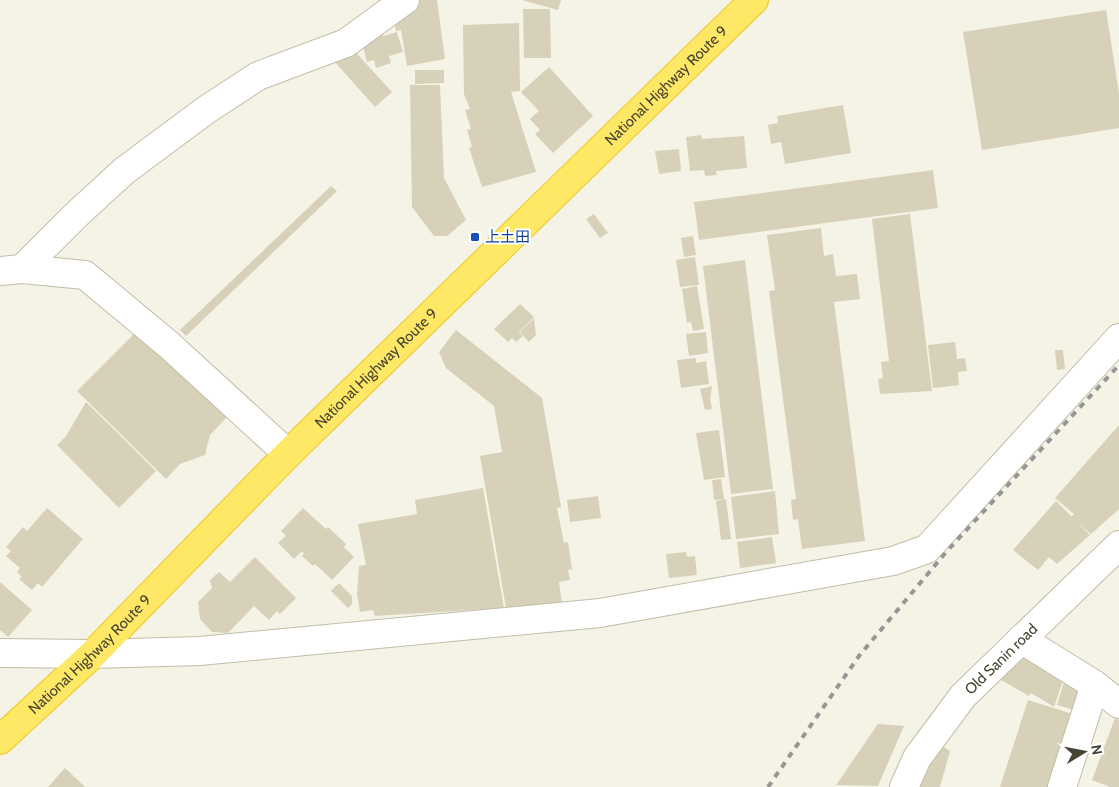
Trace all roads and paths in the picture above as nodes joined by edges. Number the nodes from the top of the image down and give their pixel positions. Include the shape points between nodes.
1 (405, 0) edge
2 (754, 0) edge
3 (11, 270) edge
4 (1119, 338) edge
5 (288, 454) junction
6 (1119, 545) edge
7 (1021, 639) junction
8 (0, 653) edge
9 (93, 654) junction
10 (1095, 685) junction
11 (1119, 704) edge
12 (0, 740) edge
13 (904, 787) edge
14 (1062, 787) edge

1 - 3 street via 346,43 258,76 206,110 124,171
2 - 5 highway, National Highway Route 9
3 - 5 street via 85,275 170,345
4 - 9 street via 927,549 893,561 600,613 200,651
5 - 9 highway, National Highway Route 9
6 - 7 street, Old Sanin road
7 - 10 street
7 - 13 street, Old Sanin road via 963,696 916,758
8 - 9 street
9 - 12 highway, National Highway Route 9
10 - 11 street
10 - 14 street

